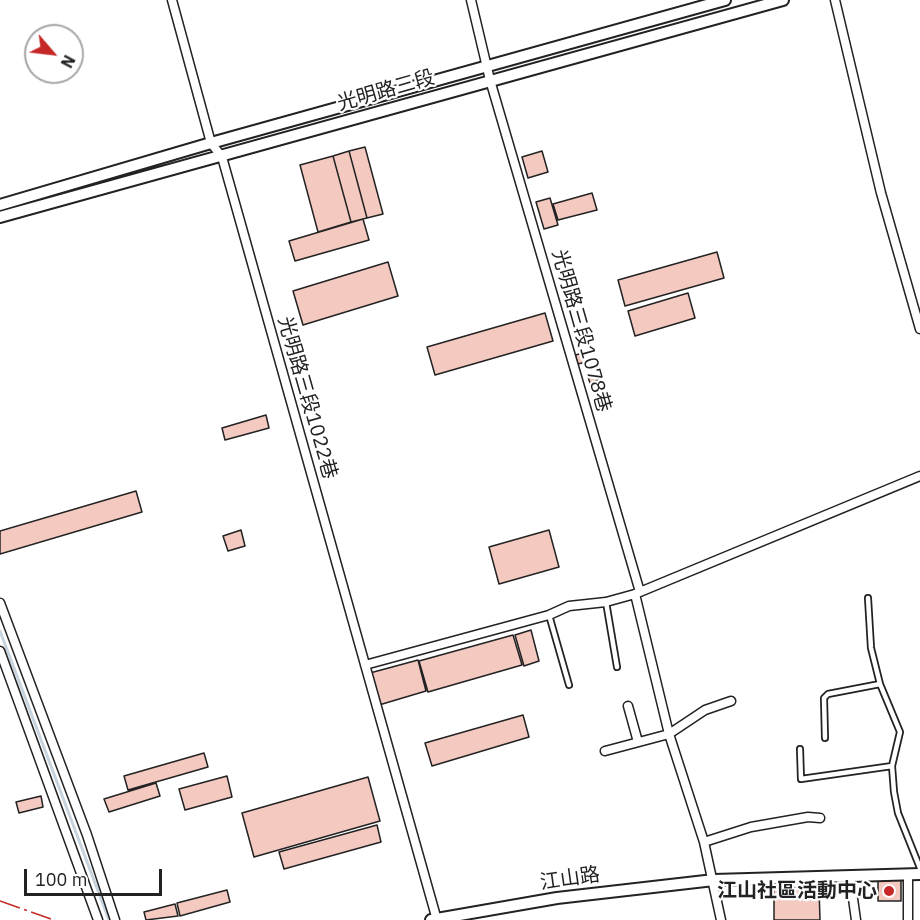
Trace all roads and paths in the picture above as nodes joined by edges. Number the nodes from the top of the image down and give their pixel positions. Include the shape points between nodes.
1 (172, 0) edge
2 (471, 0) edge
3 (725, 0) edge
4 (783, 0) edge
5 (835, 0) edge
6 (487, 68) junction
7 (490, 80) junction
8 (211, 143) junction
9 (222, 157) junction
10 (0, 205) edge
11 (0, 217) edge
12 (920, 329) edge
13 (920, 476) edge
14 (638, 593) junction
15 (868, 598) dead end
16 (606, 602) junction
17 (0, 603) edge
18 (549, 615) junction
19 (0, 651) edge
20 (365, 665) junction
21 (617, 667) dead end
22 (880, 684) junction
23 (569, 685) dead end
24 (731, 701) dead end
25 (628, 706) dead end
26 (669, 734) junction
27 (825, 738) dead end
28 (638, 742) junction
29 (800, 748) dead end
30 (605, 750) dead end
31 (892, 766) junction
32 (820, 818) dead end
33 (704, 842) junction
34 (920, 868) edge
35 (908, 874) junction
36 (920, 874) edge
37 (850, 877) junction
38 (714, 880) junction
39 (98, 920) edge
40 (115, 920) edge
41 (435, 920) edge
42 (721, 920) edge
43 (856, 920) edge
44 (908, 920) edge

1 - 8 street
2 - 6 street, 光明路三段1078巷
3 - 6 street, 光明路三段
4 - 7 street, 光明路三段
5 - 12 street via 881,193
6 - 7 street, 光明路三段1078巷
6 - 8 street, 光明路三段
7 - 9 street, 光明路三段
7 - 14 street, 光明路三段1078巷
8 - 9 street, 光明路三段1022巷
8 - 10 street, 光明路三段
9 - 11 street, 光明路三段
9 - 20 street, 光明路三段1022巷
13 - 14 street
14 - 16 street
14 - 26 street, 光明路三段1078巷
15 - 22 lane via 870,648
16 - 18 street via 569,606
16 - 21 lane
17 - 40 street
18 - 20 street
18 - 23 lane
19 - 39 street
20 - 41 street, 光明路三段1022巷
22 - 27 lane via 828,694 824,698
22 - 31 lane via 900,732
24 - 26 street via 705,710
25 - 28 street
26 - 28 street
26 - 33 street, 光明路三段1078巷
28 - 30 street
29 - 31 lane via 801,779
31 - 34 lane via 898,813
32 - 33 street via 751,827
33 - 38 street, 光明路三段1078巷
35 - 36 street, 江山路
35 - 37 street, 江山路
35 - 44 street
37 - 38 street, 江山路
37 - 43 street
38 - 41 street, 江山路 via 557,898
38 - 42 street

